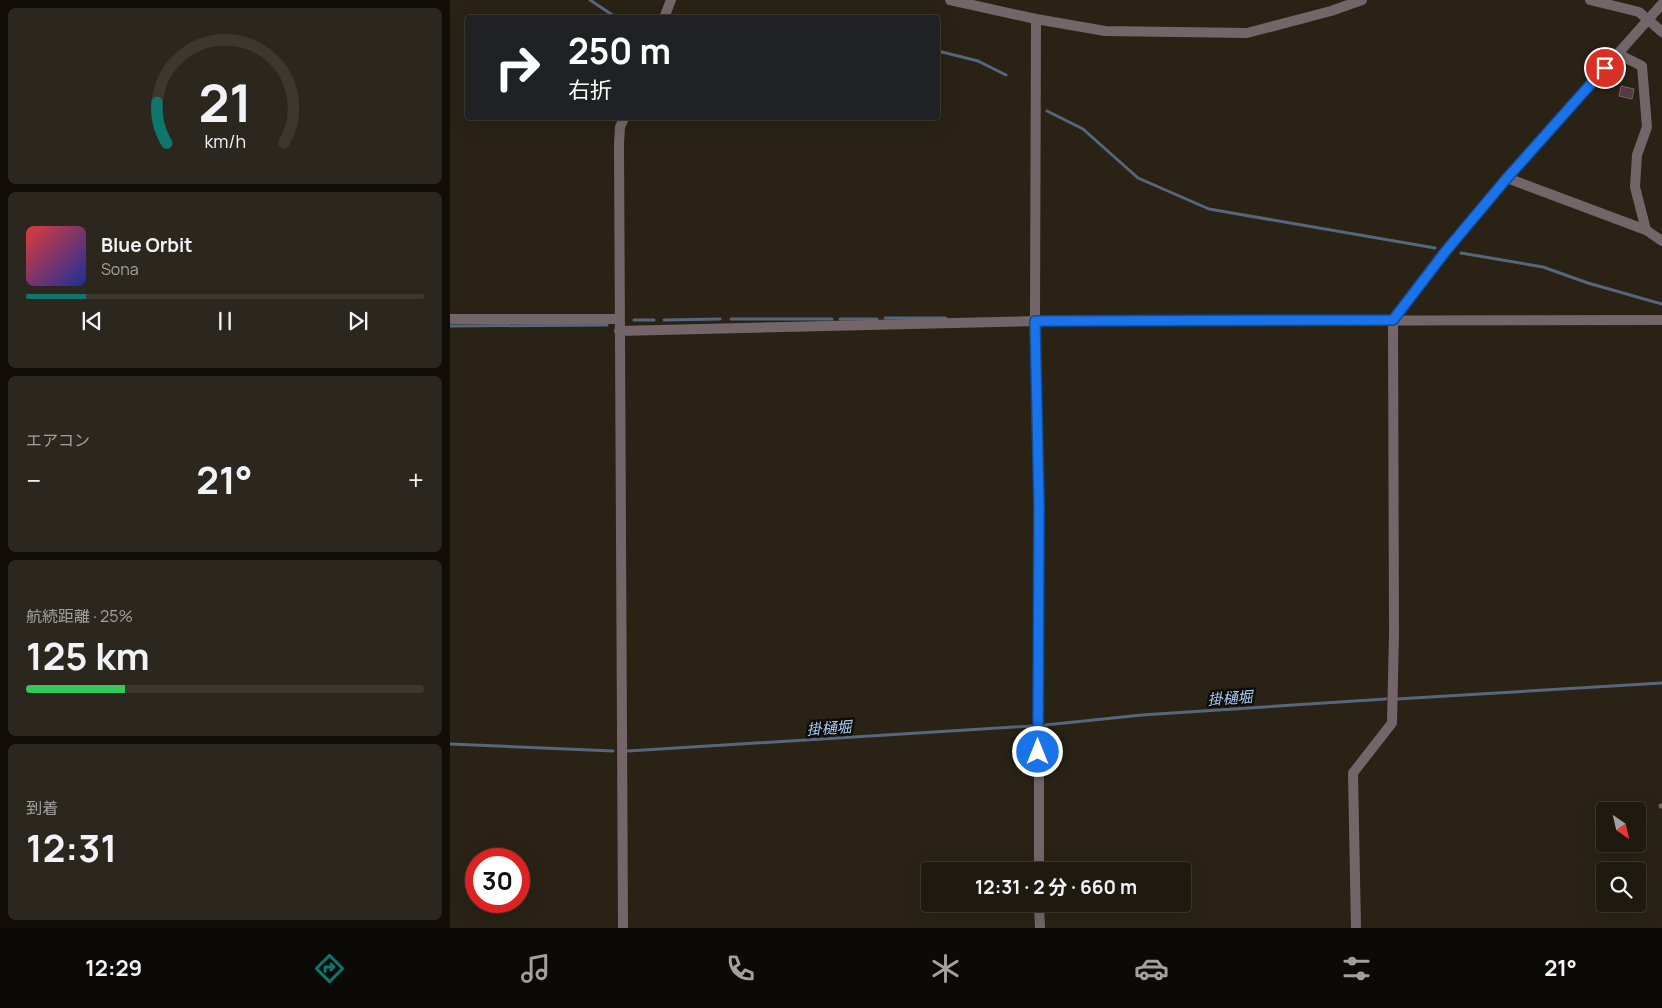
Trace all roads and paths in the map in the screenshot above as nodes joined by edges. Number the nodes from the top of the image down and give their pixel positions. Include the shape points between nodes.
1 (671, 0) edge
2 (950, 0) edge
3 (1362, 0) edge
4 (1590, 0) edge
5 (1661, 6) edge
6 (665, 15) edge
7 (1036, 19) junction
8 (1648, 20) junction
9 (1662, 32) edge
10 (1618, 54) junction
11 (623, 120) edge
12 (1507, 178) junction
13 (1646, 230) junction
14 (1662, 241) edge
15 (450, 319) edge
16 (620, 319) junction
17 (1393, 320) junction
18 (1662, 320) edge
19 (1035, 321) junction
20 (619, 332) junction
21 (1039, 862) edge
22 (1039, 912) edge
23 (623, 928) edge
24 (1040, 928) edge
25 (1356, 928) edge

1 - 6 street
2 - 7 street
3 - 7 street via 1247,33 1105,31
4 - 8 street via 1639,12
5 - 8 street
7 - 19 street
8 - 9 street
8 - 10 street
10 - 12 street
10 - 13 street via 1642,66 1647,127 1637,155 1635,187
11 - 16 street via 620,127
12 - 13 street
12 - 17 street
13 - 14 street
15 - 16 street
16 - 20 street
17 - 18 street
17 - 19 street
17 - 25 street via 1392,724 1353,773
19 - 20 street
19 - 21 street via 1039,504
20 - 23 street
22 - 24 street

